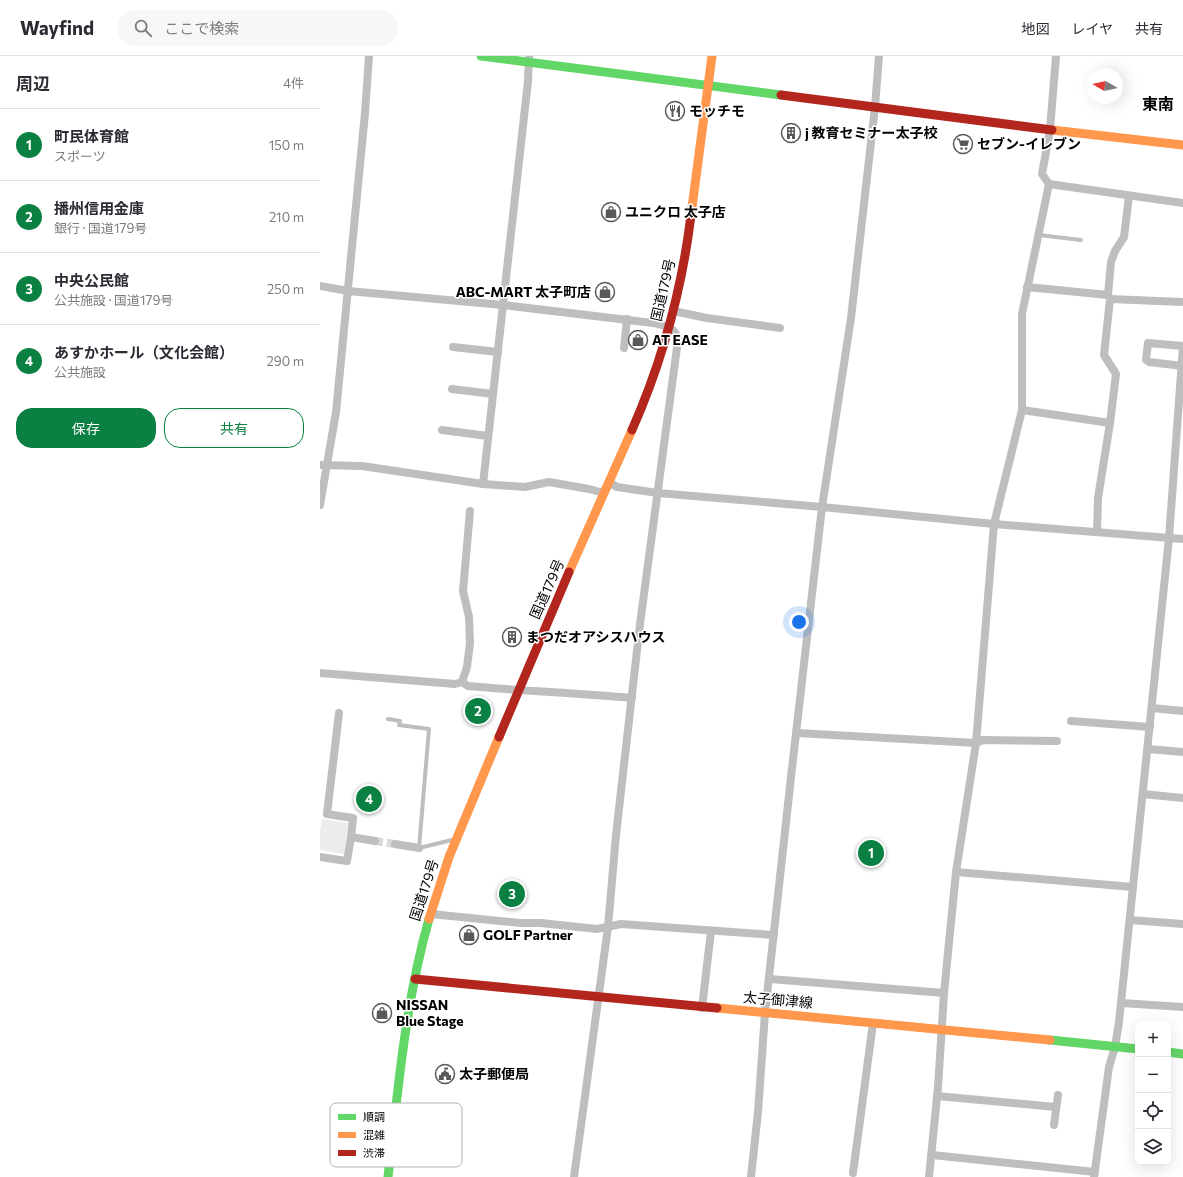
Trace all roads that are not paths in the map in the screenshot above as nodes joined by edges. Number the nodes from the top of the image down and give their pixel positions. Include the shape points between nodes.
1 (369, 56) edge
2 (481, 56) edge
3 (712, 56) edge
4 (879, 56) edge
5 (1056, 56) edge
6 (528, 59) edge
7 (708, 86) junction
8 (874, 107) junction
9 (1050, 130) junction
10 (1183, 145) edge
11 (1049, 184) junction
12 (1129, 196) junction
13 (1183, 203) edge
14 (1039, 235) junction
15 (1081, 240) dead end
16 (320, 286) edge
17 (1027, 288) junction
18 (348, 291) junction
19 (1109, 297) junction
20 (1183, 302) edge
21 (503, 305) junction
22 (673, 311) junction
23 (627, 319) junction
24 (669, 327) junction
25 (780, 328) dead end
26 (1183, 346) edge
27 (453, 347) dead end
28 (624, 348) dead end
29 (498, 352) junction
30 (1182, 366) edge
31 (452, 389) dead end
32 (493, 394) junction
33 (1022, 410) junction
34 (1110, 423) junction
35 (442, 430) dead end
36 (488, 436) junction
37 (323, 465) edge
38 (609, 482) junction
39 (483, 484) junction
40 (604, 493) junction
41 (658, 494) junction
42 (320, 505) edge
43 (822, 507) junction
44 (470, 511) dead end
45 (994, 524) junction
46 (1097, 532) junction
47 (1169, 538) junction
48 (1183, 539) edge
49 (320, 673) edge
50 (462, 682) junction
51 (518, 691) junction
52 (632, 698) junction
53 (1152, 708) junction
54 (1183, 711) edge
55 (339, 713) dead end
56 (388, 719) dead end
57 (1071, 721) dead end
58 (1150, 727) junction
59 (796, 733) junction
60 (1057, 741) dead end
61 (976, 743) junction
62 (1148, 749) junction
63 (1183, 752) edge
64 (1144, 794) junction
65 (1183, 798) edge
66 (351, 837) junction
67 (456, 840) junction
68 (375, 841) tunnel mouth
69 (395, 844) tunnel mouth
70 (419, 848) junction
71 (320, 857) edge
72 (956, 872) junction
73 (1133, 887) junction
74 (430, 914) junction
75 (1130, 920) junction
76 (1183, 924) edge
77 (608, 927) junction
78 (711, 931) junction
79 (774, 935) junction
80 (415, 979) junction
81 (770, 979) junction
82 (944, 993) junction
83 (598, 997) junction
84 (1121, 1003) junction
85 (1183, 1007) edge
86 (702, 1008) junction
87 (765, 1013) junction
88 (873, 1023) junction
89 (941, 1030) junction
90 (1115, 1047) junction
91 (1135, 1049) edge
92 (1171, 1052) edge
93 (1183, 1054) edge
94 (1058, 1095) dead end
95 (937, 1096) junction
96 (398, 1103) edge
97 (1056, 1107) junction
98 (1054, 1125) dead end
99 (932, 1155) junction
100 (389, 1167) edge
101 (854, 1173) dead end
102 (1095, 1175) edge
103 (388, 1177) edge
104 (574, 1177) edge
105 (752, 1177) edge
106 (929, 1177) edge

1 - 18 street
2 - 6 main road
3 - 7 main road, 国道179号
4 - 8 street
5 - 9 street
6 - 7 main road
6 - 21 street via 528,81
7 - 8 main road
7 - 22 main road, 国道179号 via 688,240
8 - 9 main road
8 - 43 street via 851,318
9 - 10 main road
9 - 11 street via 1042,174
11 - 12 street
11 - 14 street
12 - 13 street
12 - 19 street via 1124,237 1111,262
14 - 15 lane
14 - 17 street
16 - 18 street
17 - 19 street
17 - 33 street via 1022,314
18 - 21 street
18 - 37 street via 336,412
19 - 20 street
19 - 34 street via 1104,355 1116,374
21 - 23 street
21 - 29 street
22 - 24 main road, 国道179号
22 - 25 street
23 - 24 street
23 - 28 street
24 - 38 main road, 国道179号 via 650,385
24 - 41 street via 677,334 678,340
26 - 30 street
26 - 30 street via 1148,343 1146,360
27 - 29 street
29 - 32 street
30 - 47 street
31 - 32 street
32 - 36 street
33 - 34 street
33 - 45 street
34 - 46 street via 1098,498
35 - 36 street
36 - 39 street
37 - 39 street via 362,466
37 - 42 street
38 - 40 main road, 国道179号
38 - 41 street via 617,487
39 - 40 street via 525,486 549,482
40 - 51 main road, 国道179号
41 - 43 street
41 - 52 street
43 - 45 street
43 - 59 street
44 - 50 street via 463,592 469,617 470,644 467,668
45 - 46 street
45 - 61 street
46 - 47 street
47 - 48 street
47 - 53 street
49 - 50 street via 455,684
50 - 51 street via 468,686
51 - 52 street via 568,692
51 - 67 main road, 国道179号
52 - 77 street
53 - 54 street
53 - 58 street
55 - 66 street via 327,814 353,818
56 - 70 lane via 400,721 400,725 428,729
57 - 58 street
58 - 62 street
59 - 61 street
59 - 79 street
60 - 61 street via 983,740
61 - 72 street
62 - 63 street
62 - 64 street
64 - 65 street
64 - 73 street
66 - 68 street
66 - 71 street via 347,861
67 - 70 lane
67 - 74 main road, 国道179号
69 - 70 street
72 - 73 street
72 - 82 street
73 - 75 street
74 - 77 street via 521,924 541,923 597,929
74 - 80 main road, 国道179号
75 - 76 street
75 - 84 street
77 - 78 street via 621,924
77 - 83 street
78 - 79 street
78 - 86 street
79 - 81 street
80 - 83 main road, 太子御津線
80 - 96 main road, 国道179号
81 - 82 street
81 - 87 street
82 - 89 street
83 - 86 main road, 太子御津線
83 - 104 street
84 - 85 street
84 - 90 street
86 - 87 main road, 太子御津線
87 - 88 main road, 太子御津線
87 - 105 street
88 - 89 main road, 太子御津線
88 - 101 street
89 - 90 main road, 太子御津線
89 - 95 street
90 - 91 main road, 太子御津線
90 - 102 street via 1109,1067
92 - 93 main road
94 - 97 street
95 - 97 street
95 - 99 street
97 - 98 street
99 - 102 street
99 - 106 street
100 - 103 main road, 国道179号

